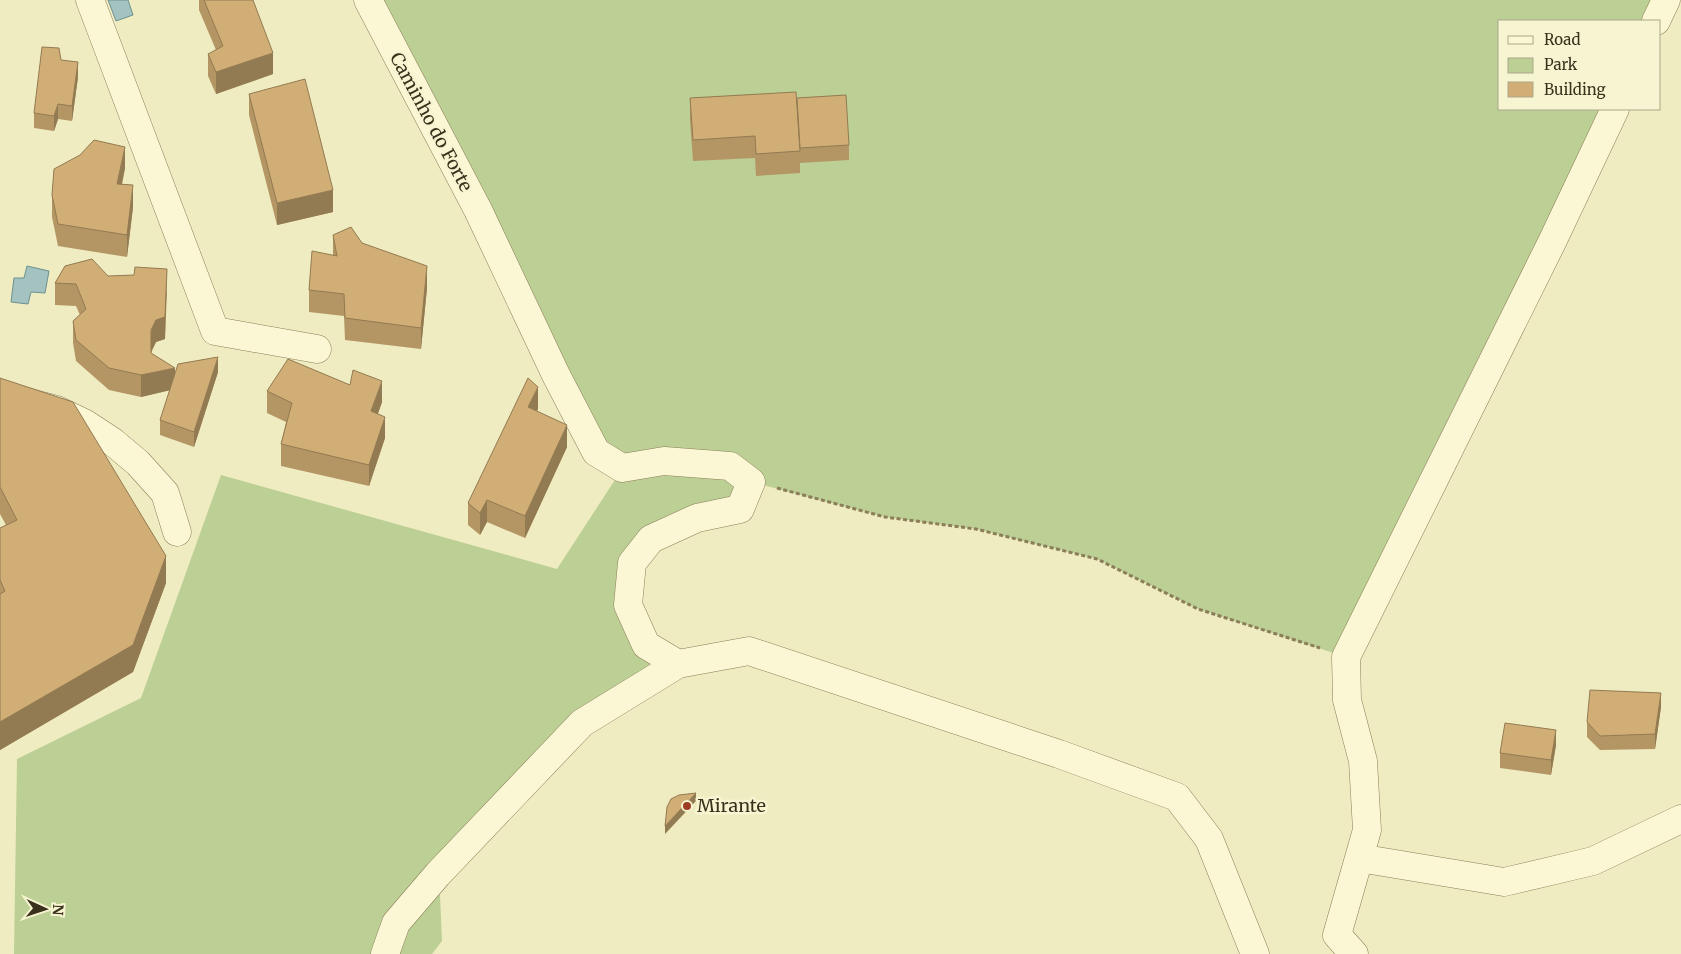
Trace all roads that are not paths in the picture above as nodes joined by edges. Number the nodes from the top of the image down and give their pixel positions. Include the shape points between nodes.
1 (90, 0) edge
2 (368, 0) edge
3 (1666, 0) edge
4 (1656, 20) edge
5 (1615, 110) edge
6 (317, 349) dead end
7 (0, 396) edge
8 (177, 532) dead end
9 (678, 664) junction
10 (1681, 819) edge
11 (1359, 858) junction
12 (384, 954) edge
13 (1255, 954) edge
14 (1354, 954) edge

1 - 6 street via 215,331
2 - 9 street, Caminho do Forte via 478,210 596,452 622,468 664,461 730,466 751,482 740,509 697,518 651,539 632,563 628,605 646,645
3 - 4 street
5 - 11 street via 1346,657 1347,700 1363,761 1366,830
7 - 8 street via 57,410 113,442 138,463 165,493
9 - 12 street via 582,723 438,874 396,923
9 - 13 street via 749,651 1059,754 1177,797 1209,839
10 - 11 street via 1593,861 1504,882
11 - 14 street via 1337,936

